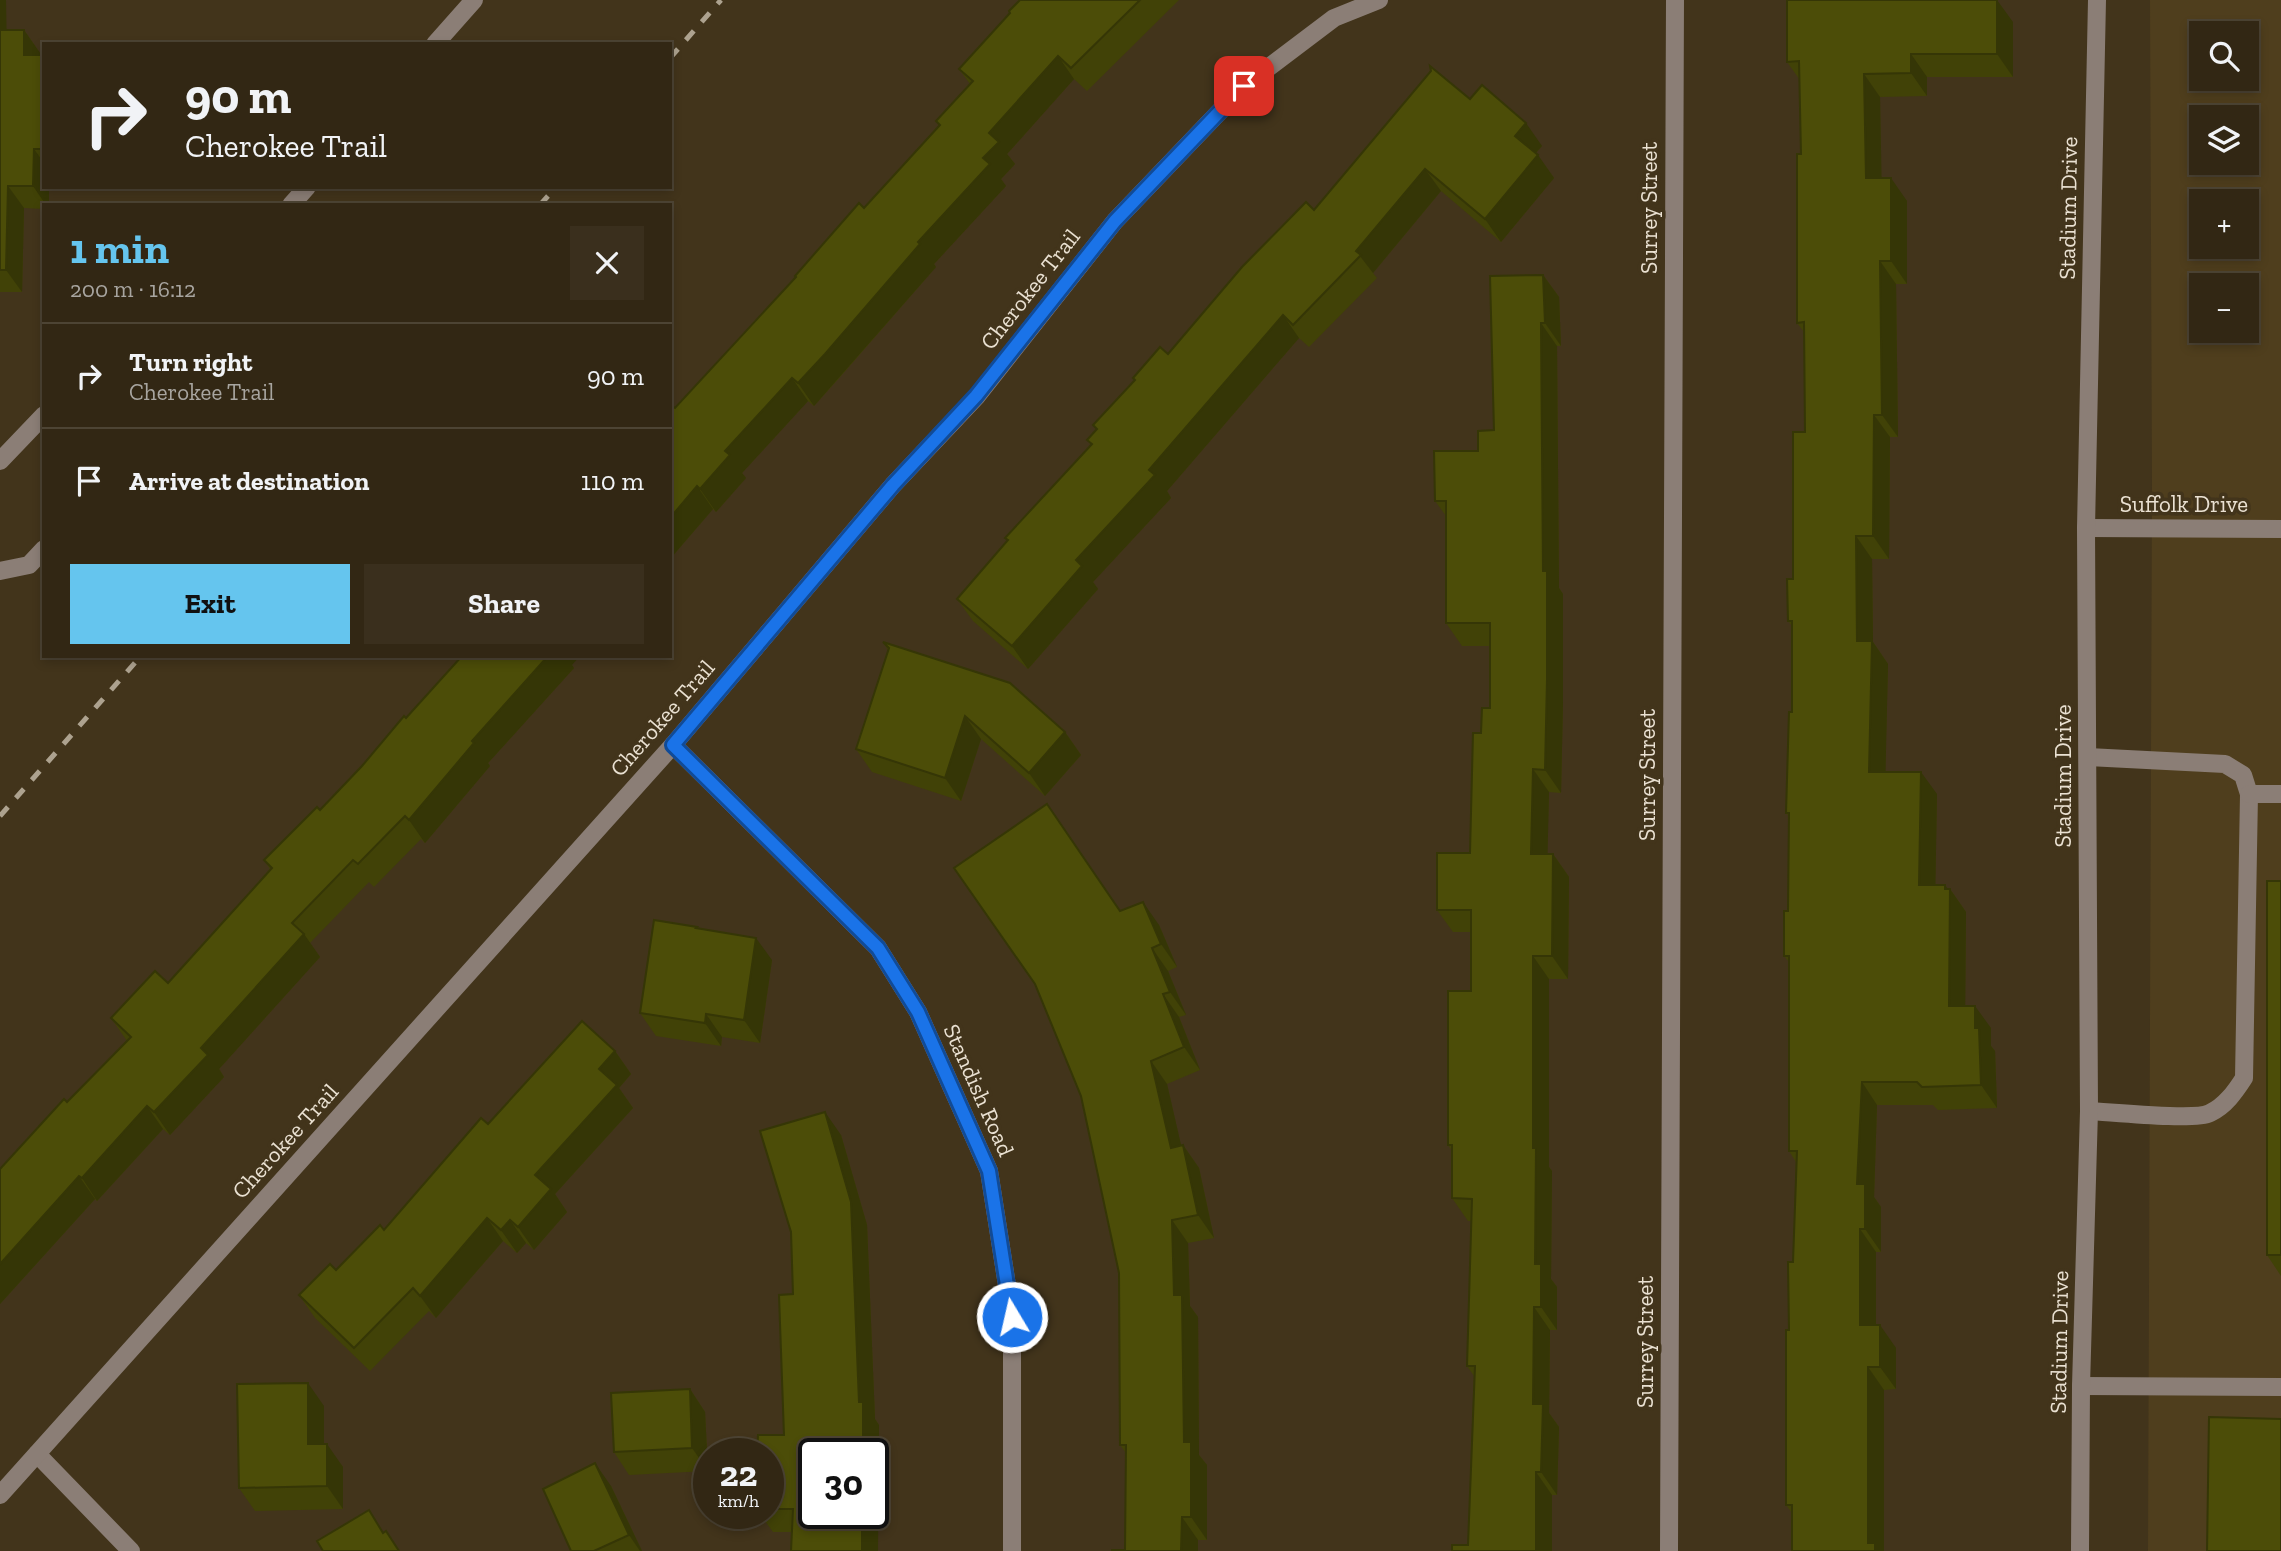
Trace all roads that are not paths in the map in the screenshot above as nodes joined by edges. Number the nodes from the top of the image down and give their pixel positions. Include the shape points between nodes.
1 (474, 0) edge
2 (1379, 0) edge
3 (1675, 0) edge
4 (2097, 0) edge
5 (437, 42) edge
6 (305, 189) edge
7 (293, 203) edge
8 (42, 417) edge
9 (0, 461) edge
10 (2086, 528) junction
11 (2281, 529) edge
12 (42, 551) edge
13 (0, 572) edge
14 (673, 745) junction
15 (2088, 757) junction
16 (2249, 794) junction
17 (2281, 794) edge
18 (2089, 1111) junction
19 (2081, 1386) junction
20 (2281, 1387) edge
21 (37, 1454) junction
22 (0, 1495) edge
23 (131, 1551) edge
24 (1012, 1551) edge
25 (1669, 1551) edge
26 (2080, 1551) edge

1 - 5 street
2 - 14 street, Cherokee Trail via 1334,18 1244,86 1124,212 976,396 893,485
3 - 25 street, Surrey Street
4 - 10 street, Stadium Drive
6 - 7 street
8 - 9 street
10 - 11 street, Suffolk Drive
10 - 15 street, Stadium Drive
12 - 13 street via 29,565
14 - 21 street, Cherokee Trail
14 - 24 street, Standish Road via 878,948 918,1012 989,1171 1012,1317
15 - 16 street via 2225,764 2243,775
15 - 18 street, Stadium Drive
16 - 17 street
16 - 18 street via 2244,1078 2232,1097 2208,1115
18 - 19 street, Stadium Drive
19 - 20 street
19 - 26 street, Stadium Drive
21 - 22 street, Cherokee Trail
21 - 23 street

